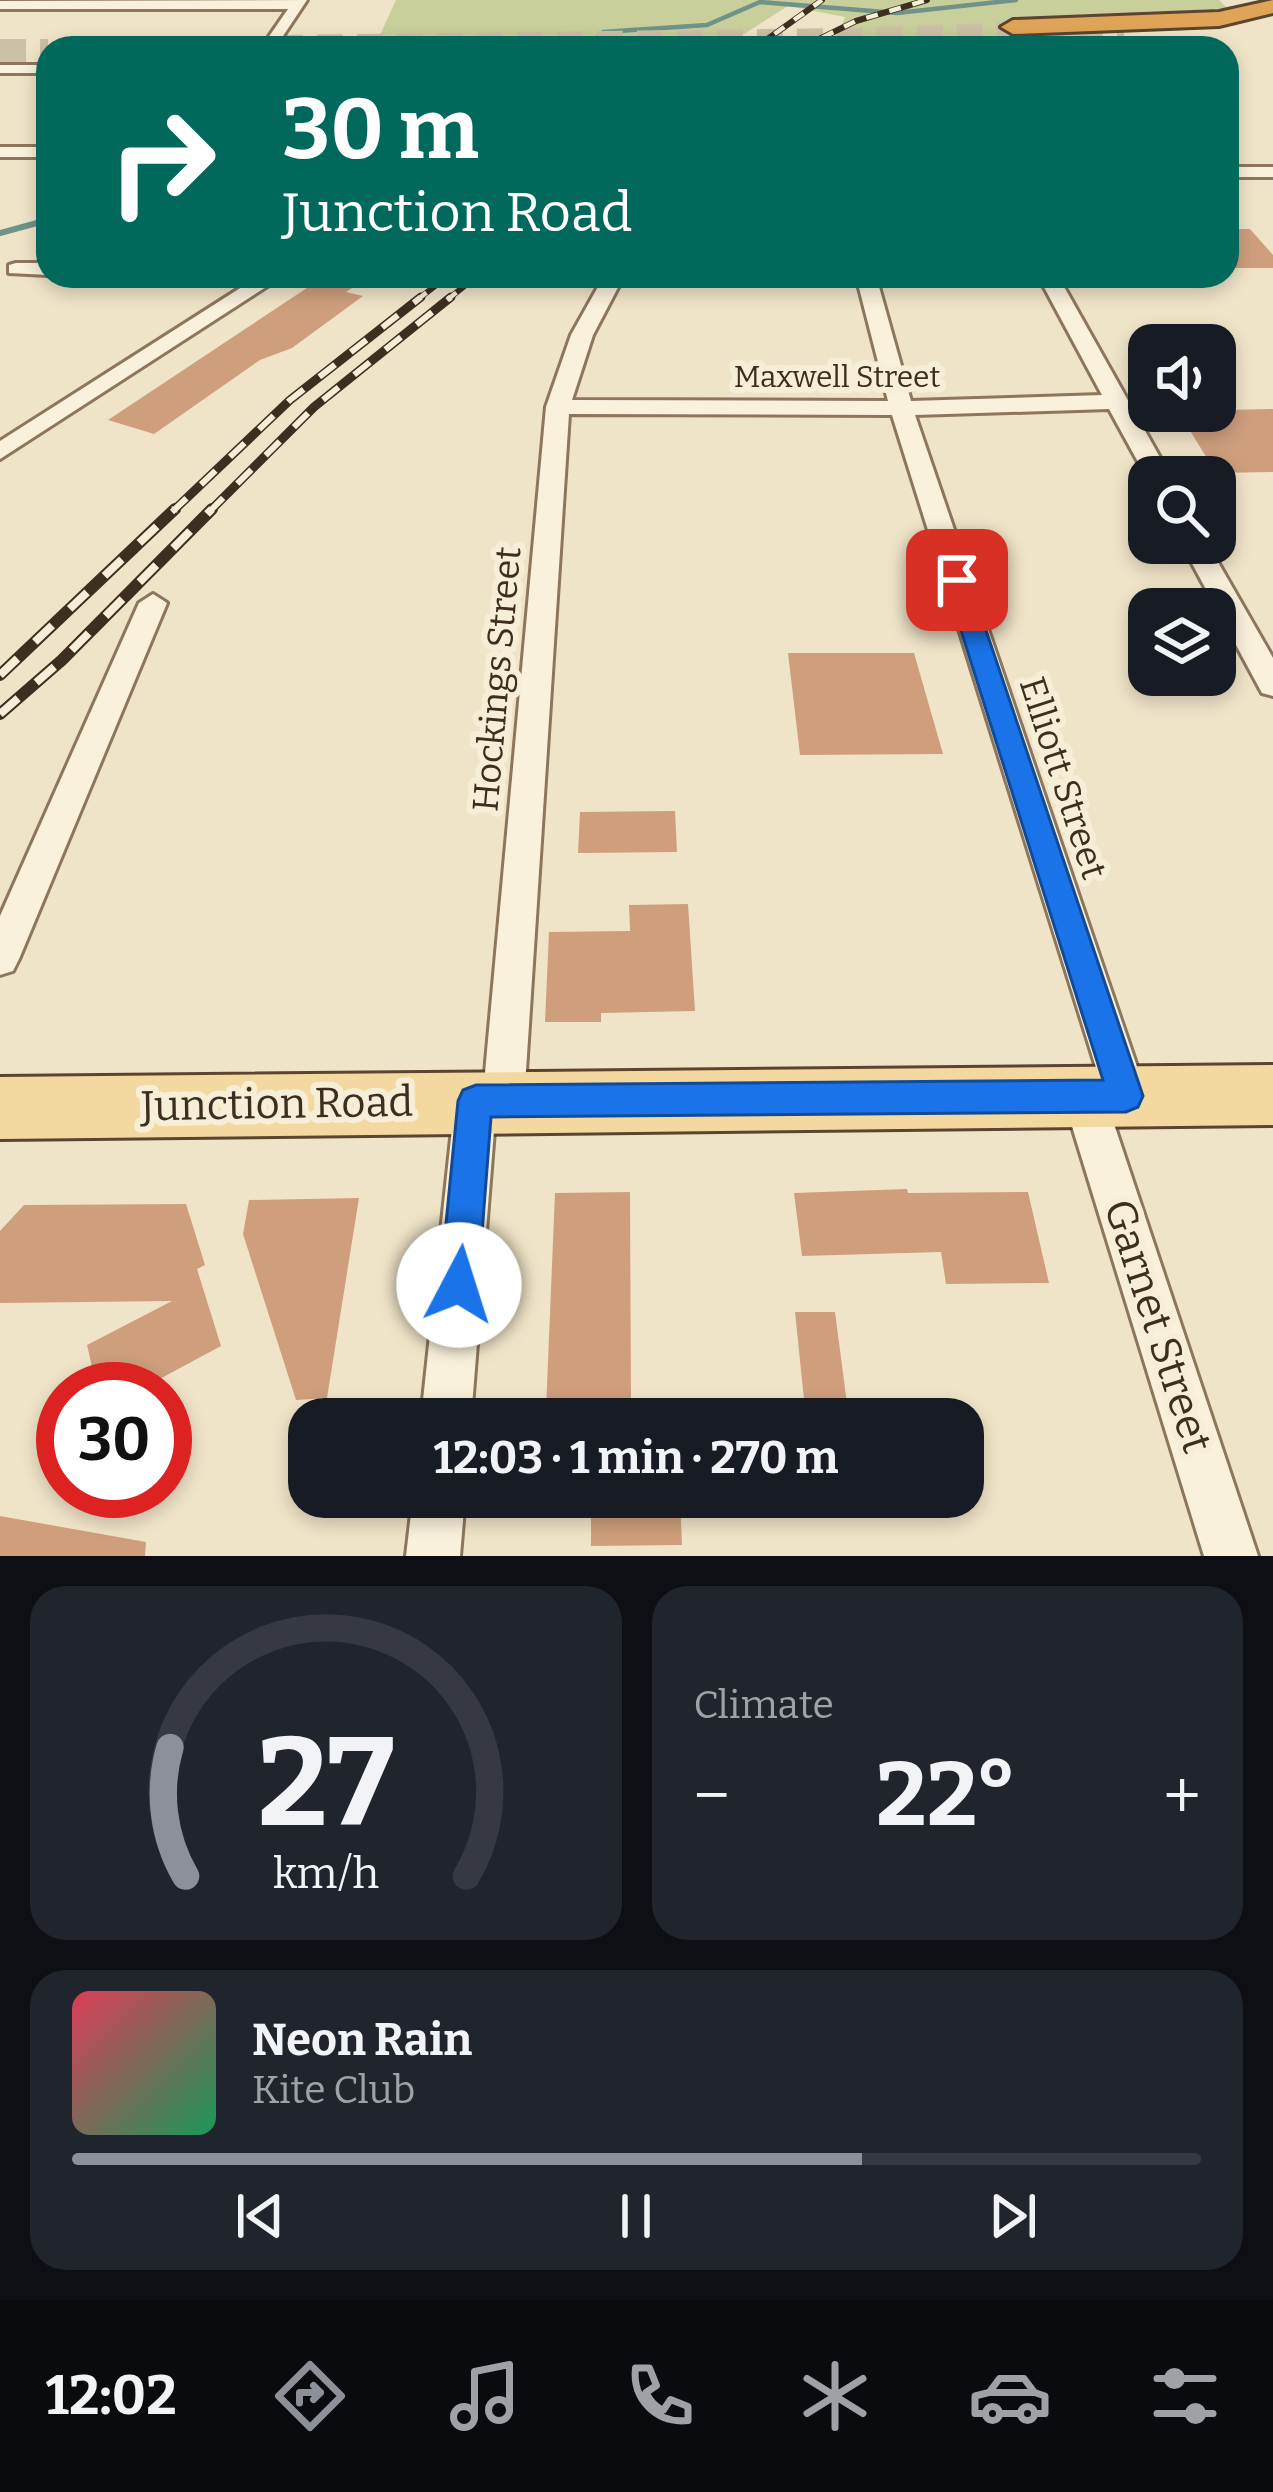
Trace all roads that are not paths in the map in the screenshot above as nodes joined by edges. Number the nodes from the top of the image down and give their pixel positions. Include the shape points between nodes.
1 (300, 2) edge
2 (0, 5) edge
3 (1273, 6) edge
4 (1219, 19) junction
5 (1013, 27) dead end
6 (1267, 30) edge
7 (276, 36) edge
8 (1170, 36) tunnel mouth
9 (0, 69) edge
10 (36, 69) edge
11 (0, 152) edge
12 (36, 152) edge
13 (1239, 172) edge
14 (1268, 181) edge
15 (16, 269) dead end
16 (36, 269) edge
17 (254, 288) edge
18 (607, 288) edge
19 (869, 288) edge
20 (1054, 288) edge
21 (1116, 402) junction
22 (558, 407) junction
23 (901, 408) junction
24 (0, 425) edge
25 (41, 425) junction
26 (0, 452) edge
27 (1146, 456) edge
28 (1206, 564) edge
29 (153, 603) dead end
30 (1273, 685) edge
31 (0, 959) edge
32 (1273, 1095) edge
33 (1105, 1096) junction
34 (489, 1101) junction
35 (0, 1108) edge
36 (449, 1398) edge
37 (437, 1518) edge
38 (434, 1556) edge
39 (1231, 1556) edge

1 - 2 street
1 - 7 street
3 - 4 highway
4 - 5 highway
4 - 6 highway
6 - 8 highway
9 - 10 street
11 - 12 street
13 - 14 street
15 - 16 street
17 - 25 street
18 - 22 street, Hockings Street
19 - 23 street, Elliott Street
20 - 21 street
21 - 23 street, Maxwell Street
21 - 27 street
22 - 23 street, Maxwell Street
22 - 34 street, Hockings Street
23 - 33 street, Elliott Street
24 - 25 street
25 - 26 street
28 - 30 street
29 - 31 street
32 - 33 main road, Junction Road
33 - 34 main road, Junction Road
33 - 39 street, Garnet Street
34 - 35 main road, Junction Road
34 - 36 street
37 - 38 street

